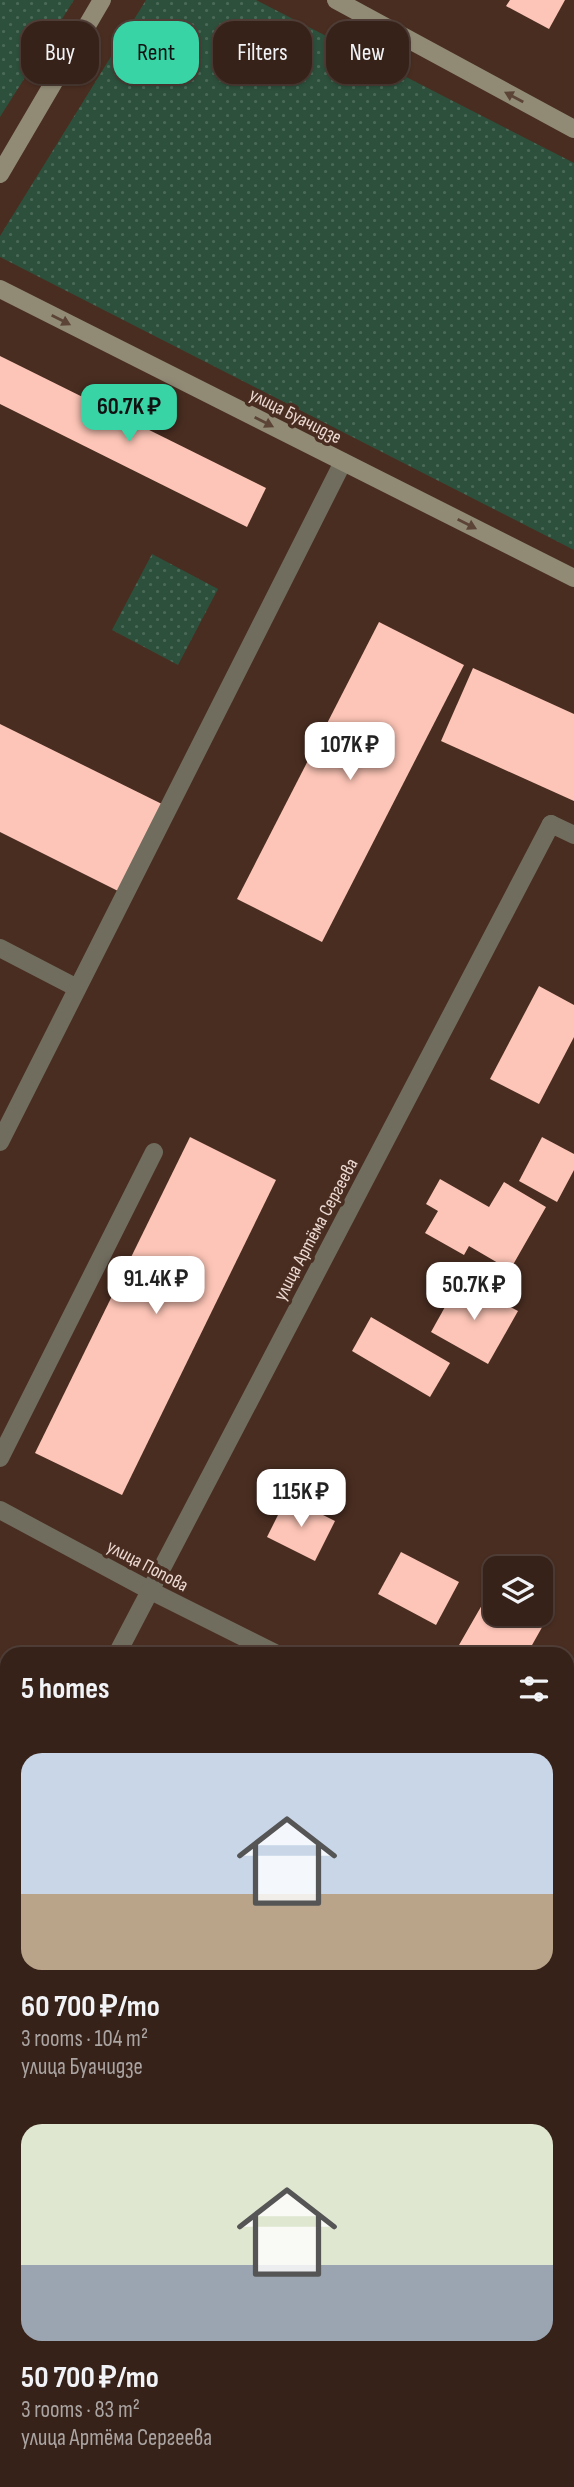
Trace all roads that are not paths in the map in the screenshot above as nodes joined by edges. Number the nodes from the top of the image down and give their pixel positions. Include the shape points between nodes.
1 (102, 0) edge
2 (336, 0) edge
3 (574, 129) edge
4 (0, 174) edge
5 (0, 289) edge
6 (343, 462) junction
7 (574, 578) edge
8 (574, 835) edge
9 (0, 948) edge
10 (77, 988) junction
11 (0, 1142) edge
12 (154, 1152) dead end
13 (0, 1458) edge
14 (0, 1510) edge
15 (149, 1590) junction
16 (120, 1647) edge
17 (263, 1647) edge

1 - 4 main road
3 -> 2 main road
5 -> 6 main road, улица Буачидзе
6 -> 7 main road, улица Буачидзе
6 - 10 street
8 - 15 street, улица Артёма Сергеева via 551,824
9 - 10 street
10 - 11 street
12 - 13 street
14 - 15 street, улица Попова
15 - 16 street, улица Артёма Сергеева
15 - 17 street, улица Попова

